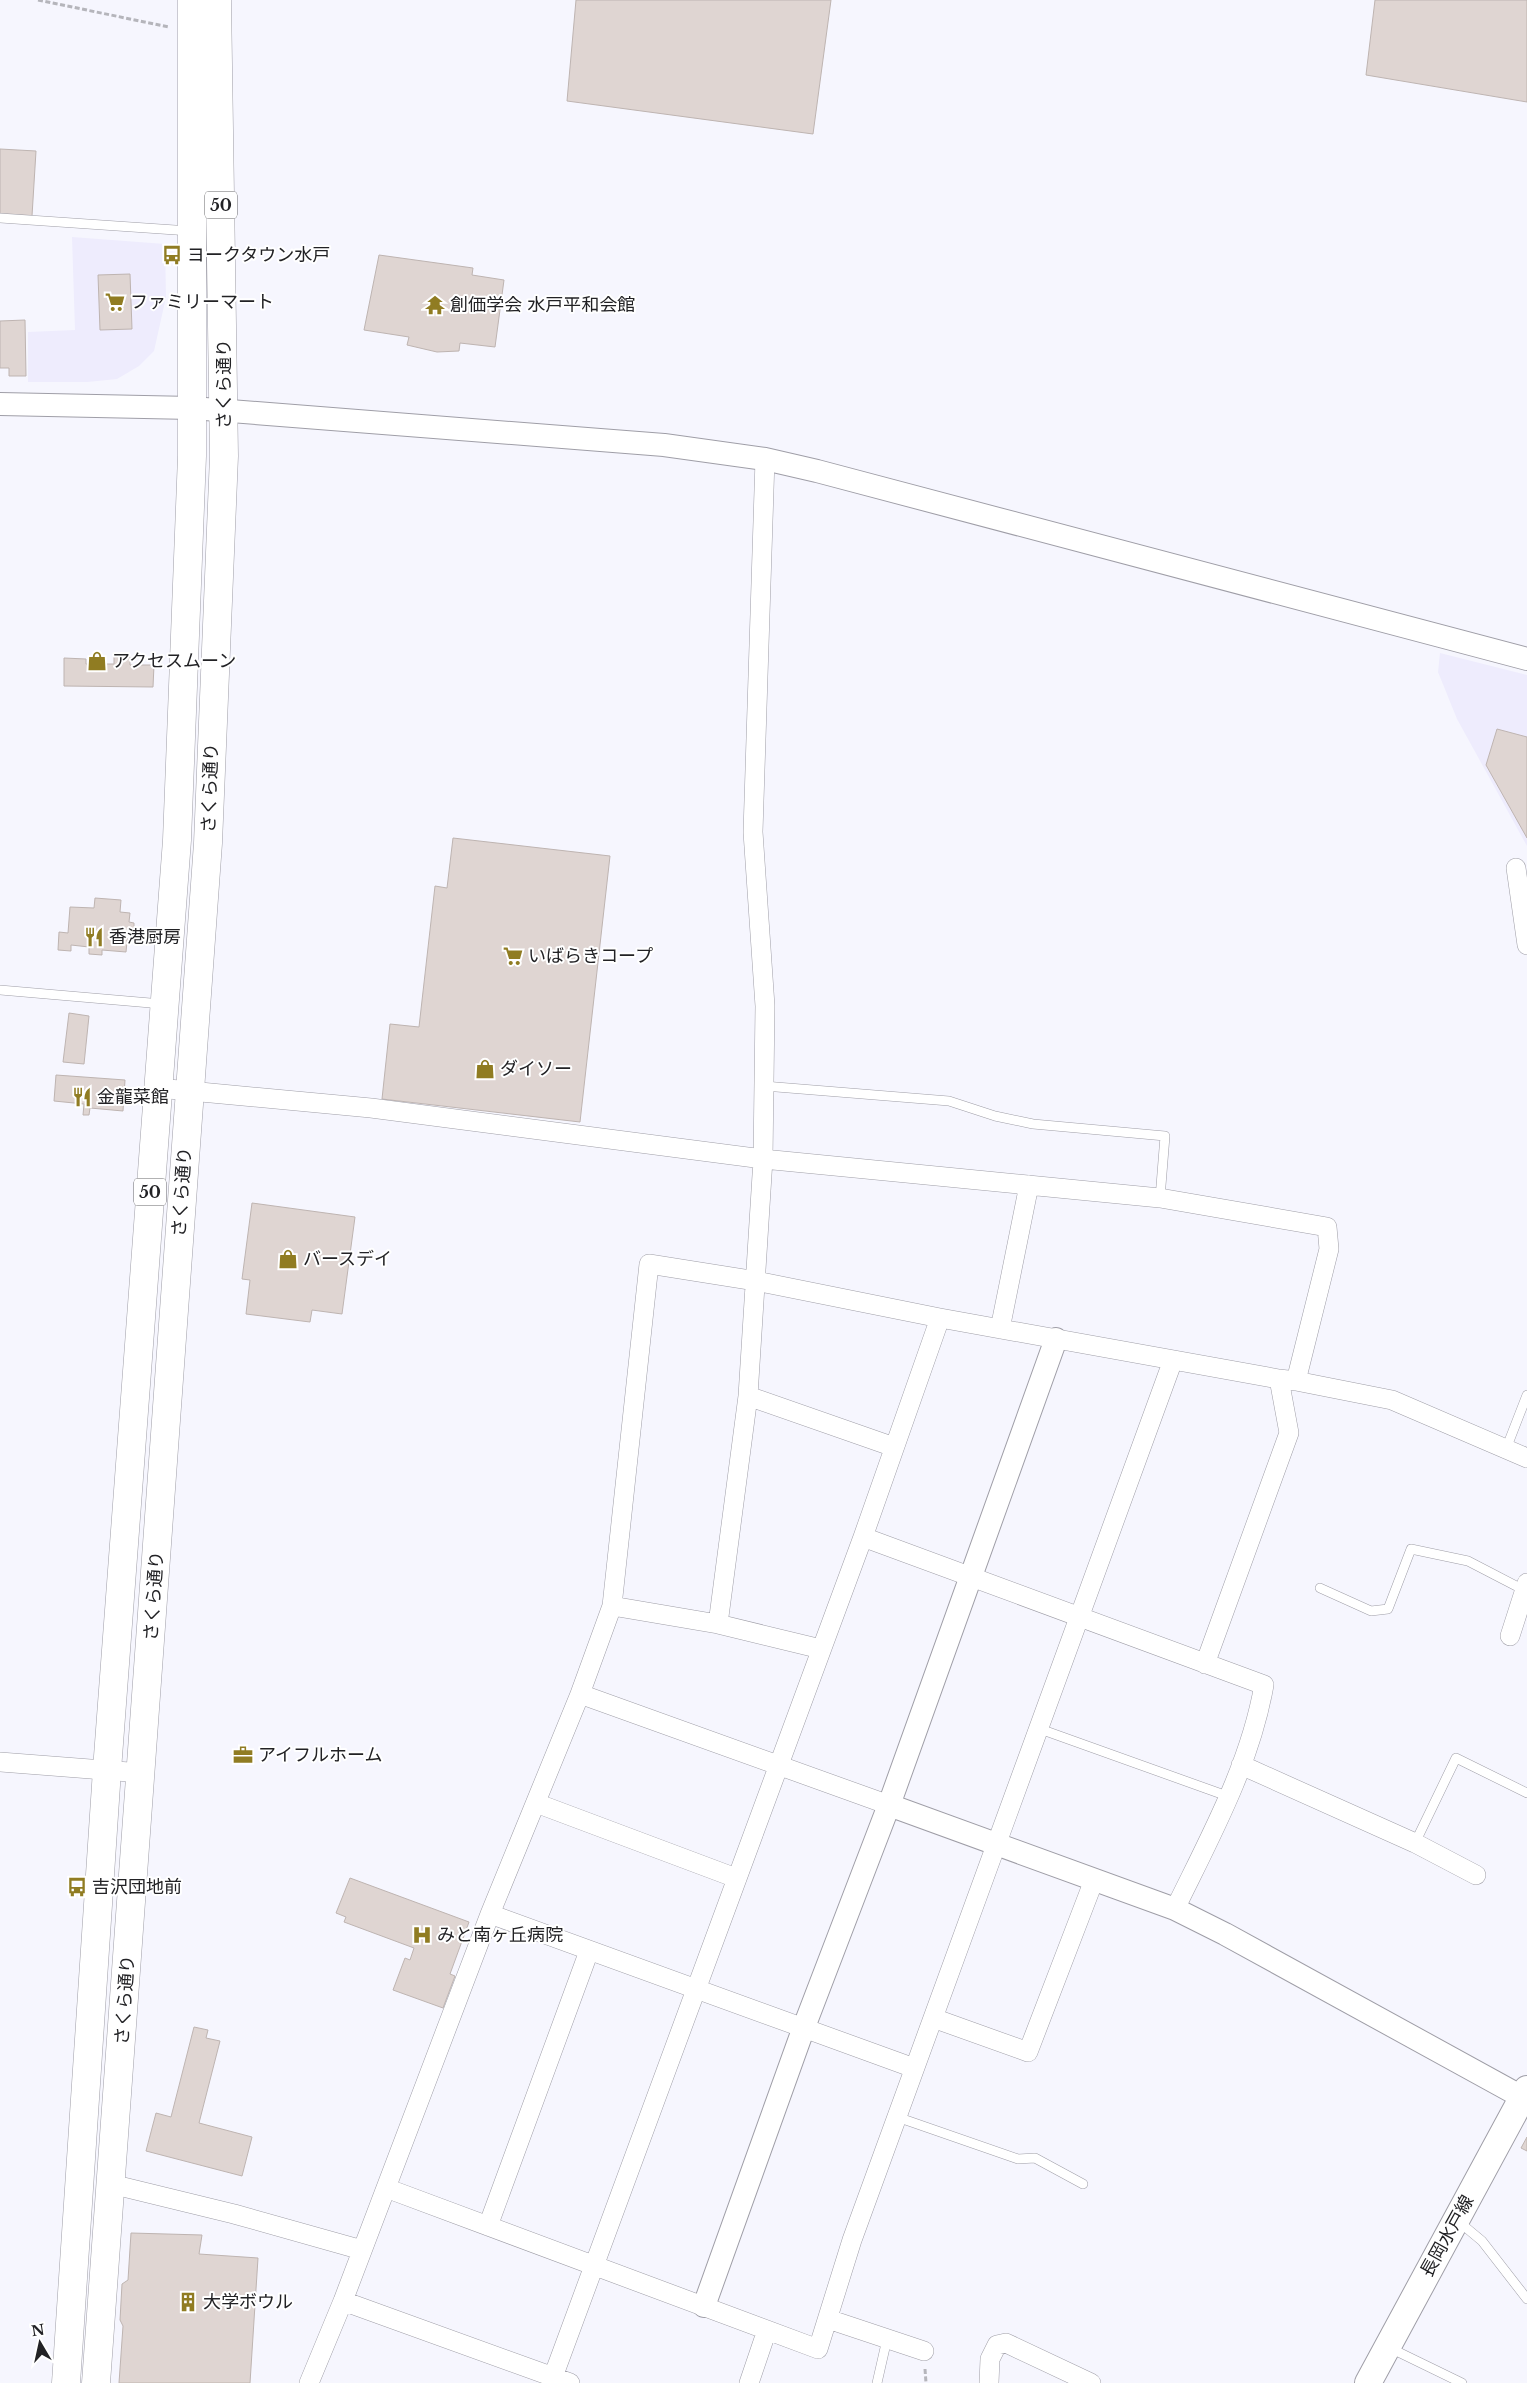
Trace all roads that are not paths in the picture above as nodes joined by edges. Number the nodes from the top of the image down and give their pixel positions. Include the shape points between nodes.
1 (192, 0) edge
2 (217, 0) edge
3 (0, 218) edge
4 (192, 231) junction
5 (0, 404) edge
6 (192, 408) junction
7 (224, 410) junction
8 (765, 459) junction
9 (1527, 658) edge
10 (1516, 868) dead end
11 (1524, 900) edge
12 (1527, 944) edge
13 (0, 990) edge
14 (164, 1004) junction
15 (764, 1086) junction
16 (158, 1088) junction
17 (189, 1090) junction
18 (764, 1159) junction
19 (1029, 1185) junction
20 (1160, 1198) junction
21 (756, 1281) junction
22 (940, 1318) junction
23 (1000, 1329) junction
24 (1056, 1339) junction
25 (1173, 1360) junction
26 (1288, 1380) junction
27 (1527, 1395) edge
28 (748, 1396) junction
29 (894, 1448) junction
30 (1506, 1449) junction
31 (1527, 1458) edge
32 (863, 1537) junction
33 (970, 1578) junction
34 (1525, 1587) edge
35 (1320, 1588) dead end
36 (612, 1606) junction
37 (1078, 1618) junction
38 (718, 1624) junction
39 (1510, 1636) dead end
40 (821, 1649) junction
41 (1205, 1664) junction
42 (580, 1694) junction
43 (1040, 1729) junction
44 (0, 1762) edge
45 (1241, 1765) junction
46 (778, 1766) junction
47 (107, 1770) junction
48 (142, 1773) junction
49 (1527, 1793) edge
50 (1230, 1797) junction
51 (536, 1803) junction
52 (889, 1805) junction
53 (997, 1843) junction
54 (1415, 1843) junction
55 (1476, 1875) dead end
56 (736, 1878) junction
57 (1094, 1880) junction
58 (1175, 1909) junction
59 (490, 1914) junction
60 (589, 1951) junction
61 (696, 1989) junction
62 (933, 2018) junction
63 (804, 2027) junction
64 (914, 2068) junction
65 (1525, 2093) edge
66 (897, 2117) junction
67 (111, 2184) junction
68 (1083, 2184) dead end
69 (386, 2188) junction
70 (1456, 2219) junction
71 (488, 2226) junction
72 (362, 2250) junction
73 (595, 2266) junction
74 (1527, 2299) edge
75 (343, 2301) junction
76 (704, 2306) junction
77 (828, 2319) junction
78 (767, 2330) junction
79 (887, 2338) junction
80 (1386, 2346) junction
81 (924, 2351) dead end
82 (527, 2376) edge
83 (553, 2377) junction
84 (66, 2383) edge
85 (96, 2383) edge
86 (309, 2383) edge
87 (570, 2383) edge
88 (749, 2383) edge
89 (877, 2383) edge
90 (989, 2383) edge
91 (1091, 2383) edge
92 (1368, 2383) edge
93 (1462, 2383) edge

1 - 4 main road, さくら通り / 50
2 - 7 main road, さくら通り / 50
3 - 4 lane
4 - 6 main road, さくら通り / 50
5 - 6 street
6 - 7 street
6 - 14 main road, さくら通り / 50 via 191,514 177,840
7 - 8 street via 664,445
7 - 17 main road, さくら通り / 50 via 208,843
8 - 9 street
8 - 15 street via 753,832 765,1006
10 - 11 street
11 - 12 street
13 - 14 lane
14 - 16 main road, さくら通り / 50
15 - 18 street
15 - 20 lane via 949,1101 1034,1124 1165,1136
16 - 17 street
16 - 47 main road, さくら通り / 50
17 - 18 street via 372,1108
17 - 48 main road, さくら通り / 50
18 - 19 street
18 - 21 street
19 - 20 street
19 - 23 street
20 - 26 street via 1327,1226 1329,1249
21 - 22 street
21 - 28 street
21 - 36 street via 649,1264
22 - 23 street
22 - 29 street
23 - 24 street
24 - 25 street
24 - 33 street
25 - 26 street
25 - 37 street
26 - 30 street via 1392,1400
26 - 41 street via 1289,1433
27 - 30 lane
28 - 29 street
28 - 38 street
29 - 32 street
30 - 31 street
32 - 33 street
32 - 40 street
33 - 37 street
33 - 52 street
34 - 35 lane via 1468,1561 1411,1549 1388,1609 1371,1611
34 - 39 street
36 - 38 street
36 - 42 street
37 - 41 street
37 - 43 street
38 - 40 street
40 - 46 street
41 - 45 street via 1264,1685
42 - 46 street
42 - 51 street
43 - 50 lane
43 - 53 street
44 - 47 street
45 - 50 street
45 - 54 street
46 - 52 street
46 - 56 street
47 - 48 street
47 - 84 main road, さくら通り / 50
48 - 67 main road, さくら通り / 50
49 - 54 lane via 1456,1758
50 - 58 street
51 - 56 street
51 - 59 street
52 - 53 street
52 - 63 street
53 - 57 street
53 - 62 street
54 - 55 street
56 - 61 street
57 - 58 street
57 - 62 street via 1028,2052
58 - 65 street
59 - 60 street
59 - 69 street
60 - 61 street
60 - 71 street
61 - 63 street
61 - 73 street
62 - 64 street
63 - 64 street
63 - 76 street
64 - 66 street
65 - 70 main road, 長岡水戸線
66 - 68 lane via 1018,2159 1035,2158
66 - 77 street via 852,2240
67 - 72 street
67 - 85 main road, さくら通り / 50
69 - 71 street
69 - 72 street
70 - 74 lane via 1482,2241
70 - 80 main road, 長岡水戸線
71 - 73 street
72 - 75 street
73 - 76 street
73 - 83 street
75 - 82 street
75 - 86 street
76 - 78 street
77 - 78 street via 818,2349
77 - 79 street
78 - 88 street
79 - 81 street
79 - 89 lane
80 - 92 main road, 長岡水戸線
80 - 93 lane
82 - 83 street
83 - 87 street
90 - 91 street via 990,2359 997,2345 1006,2343

